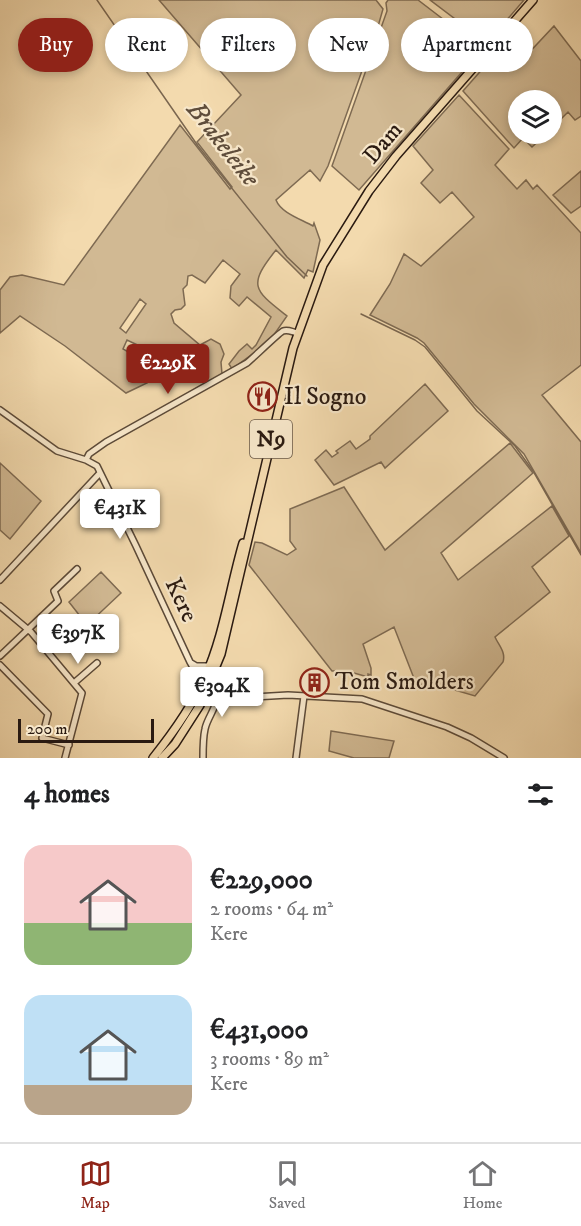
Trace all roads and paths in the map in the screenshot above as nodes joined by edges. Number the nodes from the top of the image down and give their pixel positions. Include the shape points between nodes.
1 (533, 0) edge
2 (297, 333) junction
3 (0, 410) edge
4 (86, 460) junction
5 (100, 473) junction
6 (77, 569) dead end
7 (0, 580) edge
8 (0, 606) edge
9 (226, 619) junction
10 (27, 631) junction
11 (0, 656) edge
12 (97, 663) dead end
13 (190, 663) junction
14 (0, 665) edge
15 (209, 666) junction
16 (74, 683) junction
17 (206, 684) junction
18 (206, 693) junction
19 (304, 696) junction
20 (218, 699) junction
21 (69, 745) junction
22 (65, 758) edge
23 (153, 758) edge
24 (162, 758) edge
25 (203, 758) edge
26 (296, 758) edge
27 (504, 758) edge

1 - 2 main road, Dam / N9 via 369,190 323,265
2 - 4 street via 281,332 247,363 100,447
2 - 9 main road, N9
3 - 4 street via 57,451
4 - 5 street, Kere
5 - 7 street
5 - 13 street, Kere
6 - 10 street via 54,591 58,601
8 - 10 street
9 - 15 main road, N9
9 - 17 main road, N9 via 221,654
10 - 11 street
10 - 16 street
12 - 16 street
13 - 15 street
13 - 17 street, Kere
14 - 21 street via 48,714 42,738
15 - 17 main road, N9
16 - 21 street via 82,695
17 - 18 main road, N9
17 - 20 street, Kere via 217,692
17 - 23 main road, N9
18 - 20 street
18 - 24 main road, N9
19 - 20 street
19 - 26 street
19 - 27 street via 371,701 447,727
20 - 25 street via 204,729
21 - 22 street

